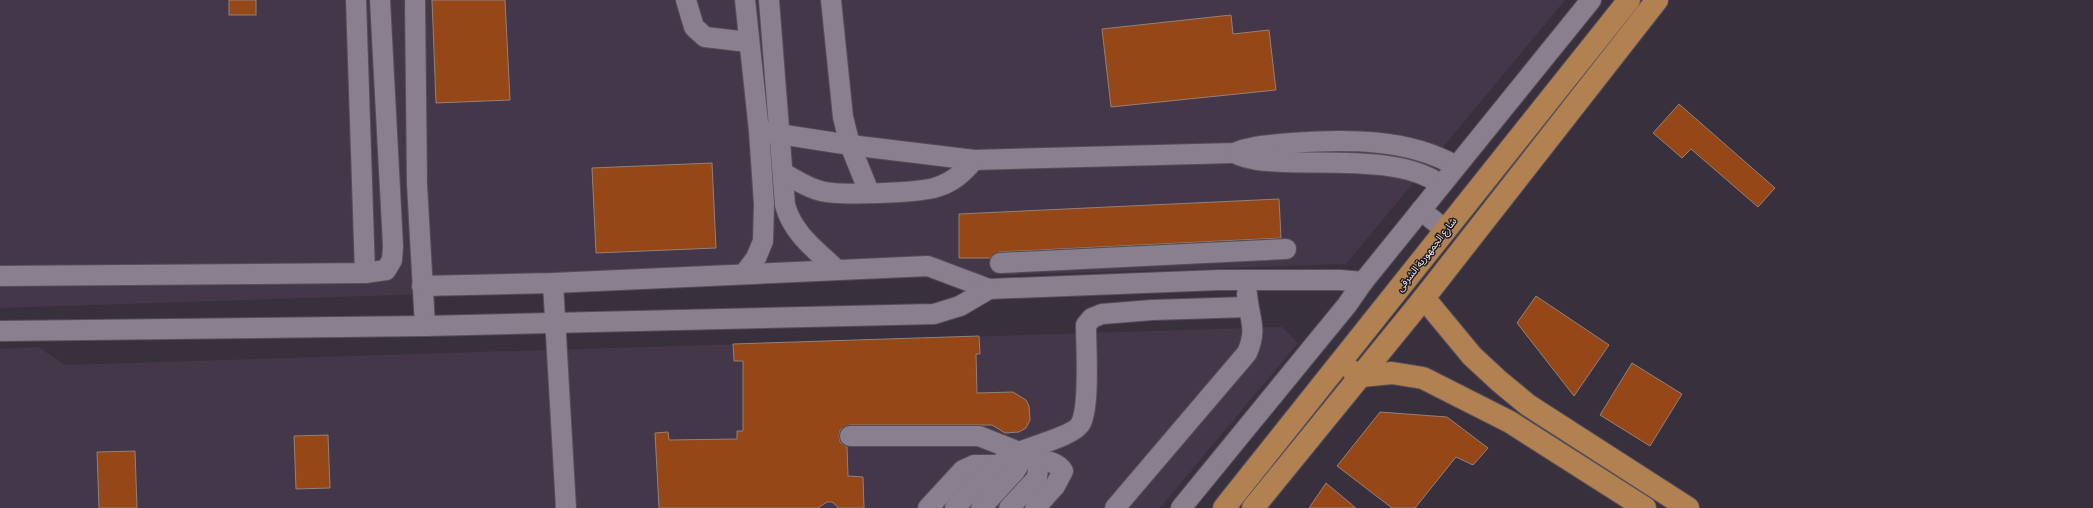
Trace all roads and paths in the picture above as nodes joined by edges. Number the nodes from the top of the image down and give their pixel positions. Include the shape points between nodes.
1 (356, 0) edge
2 (380, 0) edge
3 (415, 0) edge
4 (686, 0) edge
5 (745, 0) edge
6 (769, 0) edge
7 (831, 0) edge
8 (1591, 0) edge
9 (1629, 0) edge
10 (1657, 0) edge
11 (748, 42) junction
12 (759, 131) junction
13 (779, 135) junction
14 (850, 146) junction
15 (1234, 153) junction
16 (974, 160) junction
17 (1456, 166) junction
18 (783, 172) junction
19 (1441, 185) junction
20 (869, 192) junction
21 (1421, 210) junction
22 (1440, 236) junction
23 (1286, 249) dead end
24 (1218, 252) junction
25 (1455, 258) junction
26 (1000, 263) dead end
27 (837, 270) junction
28 (365, 273) junction
29 (744, 274) junction
30 (0, 276) edge
31 (1219, 280) junction
32 (1246, 281) junction
33 (1363, 282) junction
34 (553, 283) junction
35 (1154, 283) junction
36 (422, 286) junction
37 (990, 289) junction
38 (1424, 298) junction
39 (1248, 307) junction
40 (1152, 310) junction
41 (556, 322) junction
42 (425, 326) junction
43 (0, 331) edge
44 (1340, 364) junction
45 (1361, 376) junction
46 (850, 436) dead end
47 (1026, 456) junction
48 (1000, 465) junction
49 (1682, 507) edge
50 (566, 508) edge
51 (928, 508) edge
52 (955, 508) edge
53 (981, 508) edge
54 (1009, 508) edge
55 (1035, 508) edge
56 (1115, 508) edge
57 (1181, 508) edge
58 (1224, 508) edge
59 (1253, 508) edge
60 (1645, 508) edge

1 - 28 lane
2 - 28 lane via 394,246 392,260 386,270
3 - 36 lane via 416,184
4 - 11 lane via 694,27 704,37
5 - 11 lane
6 - 13 lane
7 - 14 lane via 843,116
8 - 17 lane
9 - 22 main road, شارع الجمهورية الشرقى
10 - 25 main road
11 - 12 lane
12 - 13 lane
12 - 29 lane via 764,204 763,241 756,258
13 - 14 lane
13 - 18 lane
14 - 16 lane
14 - 20 lane
15 - 16 lane
15 - 17 lane via 1257,145 1317,141 1362,142 1418,150 1440,157
15 - 19 lane via 1254,160 1363,164 1410,170 1426,175
16 - 20 lane via 950,182 936,188 920,191
17 - 19 lane
18 - 20 lane via 822,192
18 - 27 lane via 784,205 789,220 796,231
19 - 21 lane
21 - 22 lane
21 - 33 lane
22 - 25 main road
22 - 44 main road, شارع الجمهورية الشرقى
23 - 24 lane
24 - 26 lane
24 - 31 lane
25 - 38 main road
27 - 29 lane
27 - 37 lane via 928,266
28 - 30 lane
29 - 34 lane
31 - 32 lane
31 - 35 lane
32 - 33 lane
32 - 39 lane
33 - 57 lane via 1347,306
34 - 36 lane
34 - 41 lane
35 - 37 lane
35 - 40 lane via 1162,295 1158,306
36 - 42 lane
37 - 41 lane via 960,306 934,314
38 - 45 main road
38 - 49 main road via 1472,356 1528,405
39 - 40 lane
39 - 56 lane via 1253,340 1247,353
40 - 47 lane via 1102,314 1088,321 1086,390 1081,424
41 - 42 lane
41 - 50 lane
42 - 43 lane
44 - 45 main road
44 - 58 main road, شارع الجمهورية الشرقى
45 - 59 main road
45 - 60 main road via 1392,373 1423,378 1510,422
46 - 47 lane via 979,436
47 - 48 lane
47 - 53 lane
47 - 54 lane via 1038,468 1037,478
47 - 55 lane via 1053,463 1060,466 1063,471 1055,486
48 - 51 lane via 974,465 963,470
48 - 52 lane via 984,475

